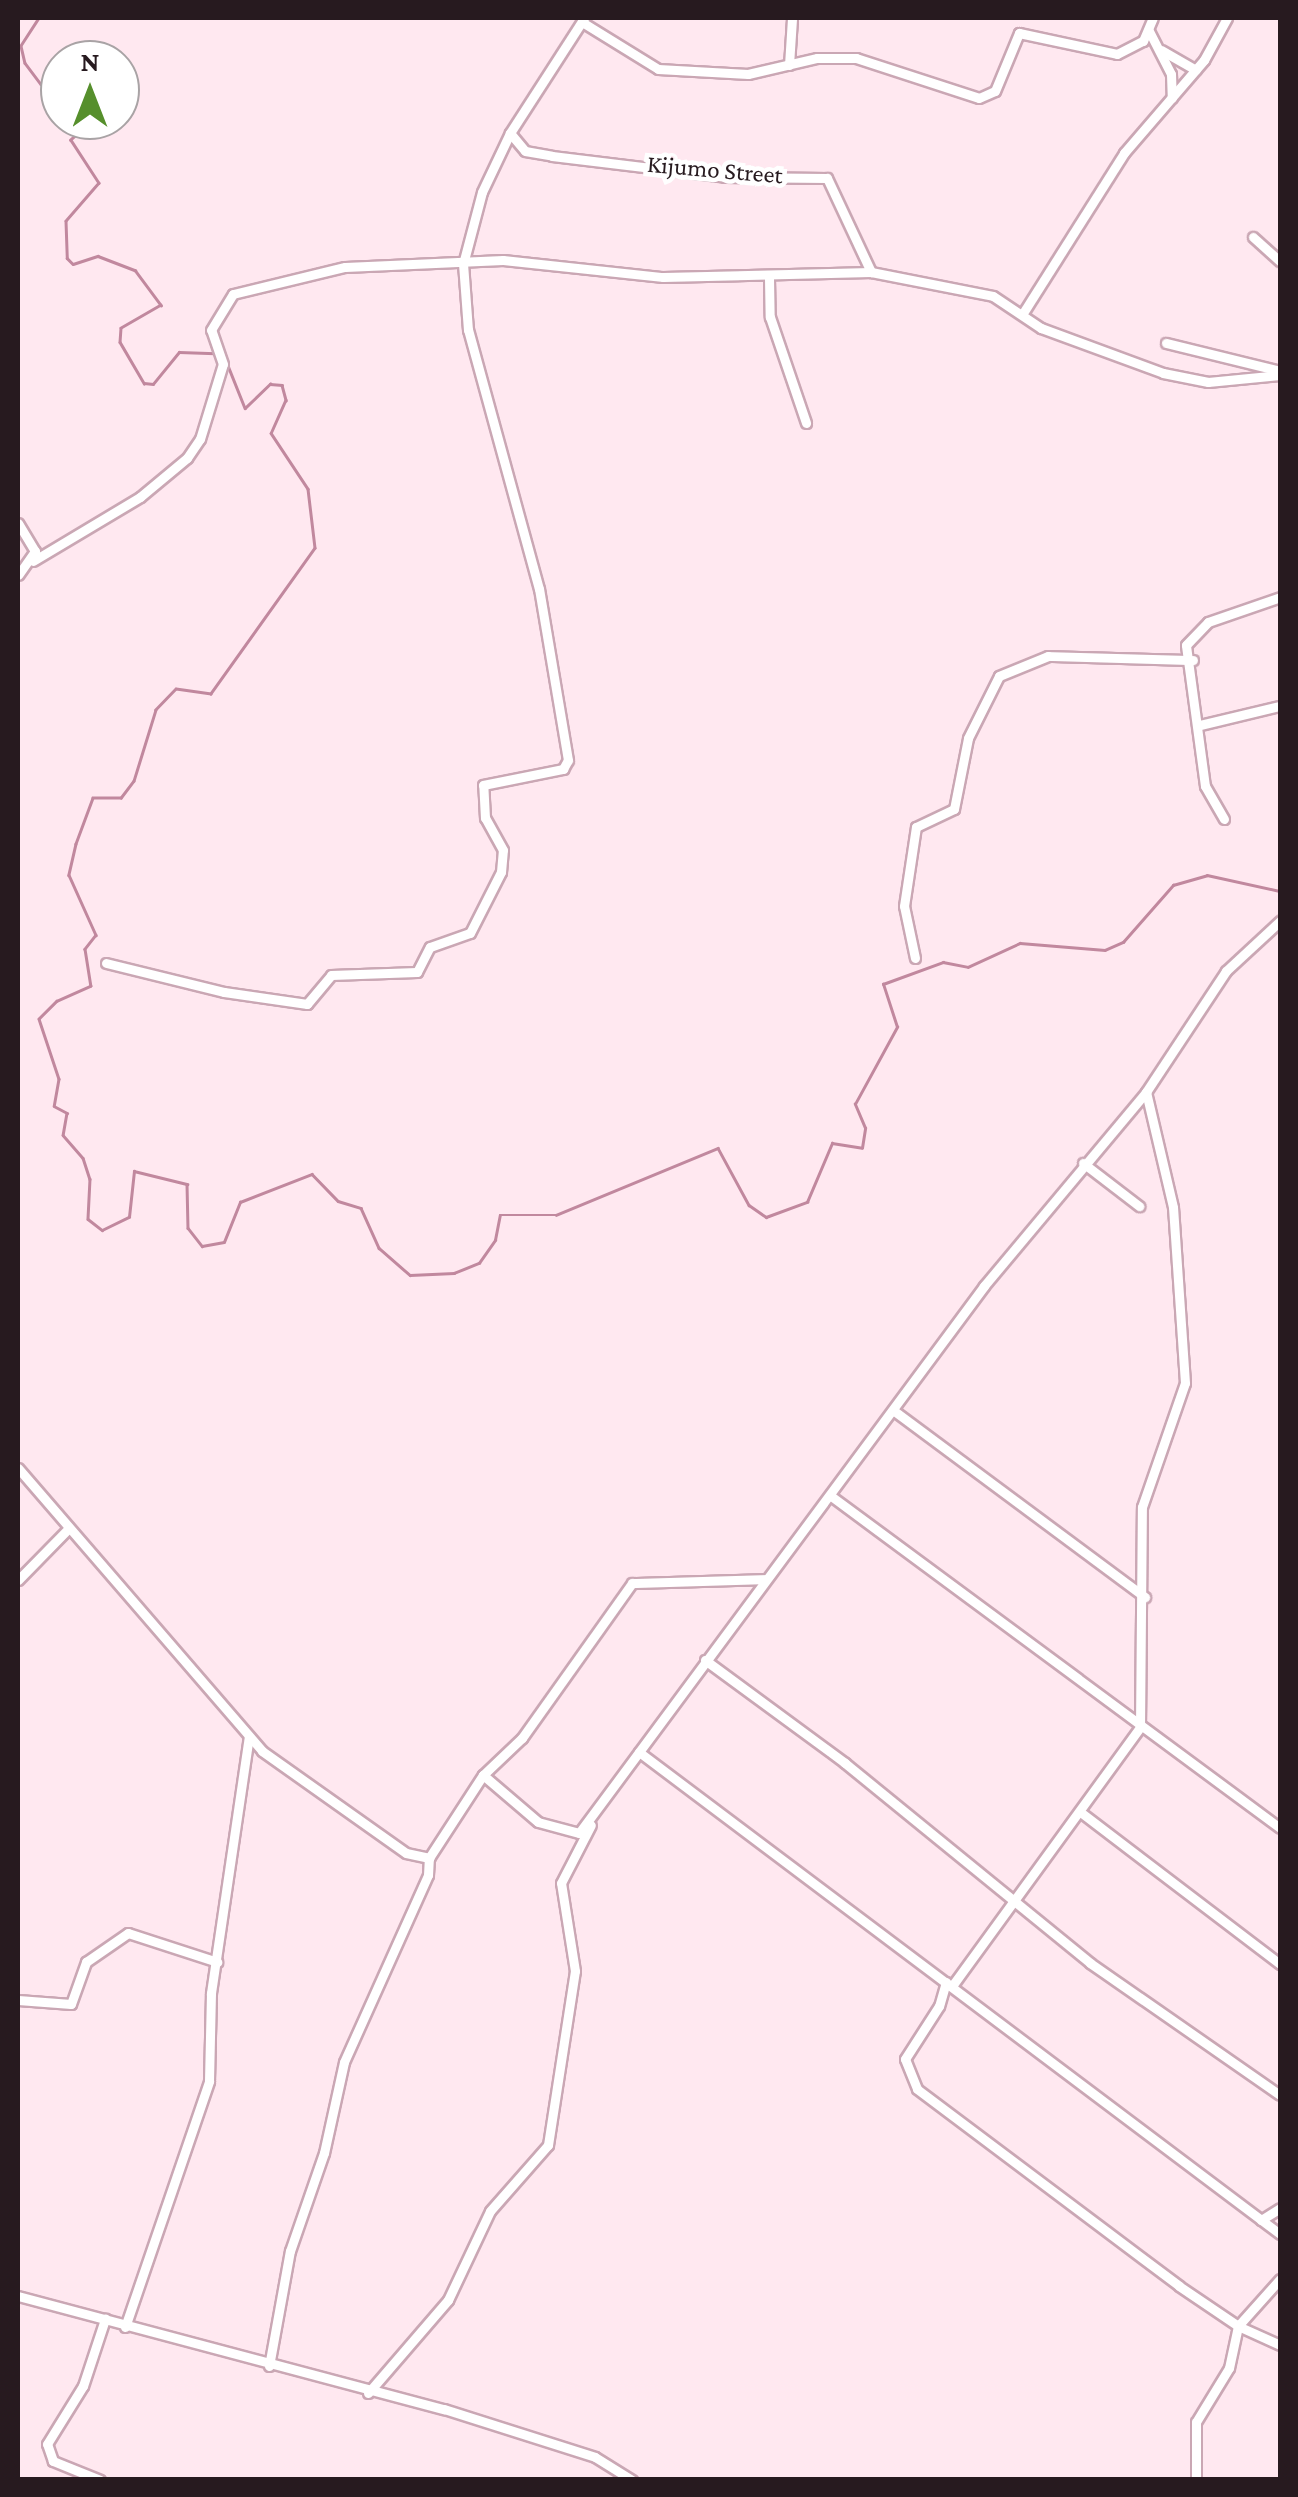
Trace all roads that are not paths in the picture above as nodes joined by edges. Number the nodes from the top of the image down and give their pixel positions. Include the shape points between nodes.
1 (792, 18) edge
2 (1153, 18) edge
3 (1227, 18) edge
4 (583, 20) edge
5 (1149, 31) junction
6 (1158, 49) junction
7 (789, 65) junction
8 (1196, 70) junction
9 (1172, 98) junction
10 (510, 133) junction
11 (1254, 237) dead end
12 (1280, 261) edge
13 (463, 264) junction
14 (871, 272) junction
15 (770, 278) junction
16 (1023, 313) junction
17 (1166, 343) dead end
18 (1280, 373) edge
19 (806, 422) dead end
20 (18, 524) edge
21 (33, 560) junction
22 (18, 574) edge
23 (1280, 597) edge
24 (1193, 660) junction
25 (1280, 706) edge
26 (1200, 724) junction
27 (1224, 819) dead end
28 (1280, 922) edge
29 (915, 958) dead end
30 (106, 963) dead end
31 (1146, 1092) junction
32 (1084, 1163) junction
33 (1139, 1206) dead end
34 (893, 1410) junction
35 (18, 1468) edge
36 (831, 1496) junction
37 (70, 1528) junction
38 (764, 1579) junction
39 (18, 1580) edge
40 (1145, 1598) junction
41 (705, 1660) junction
42 (1140, 1727) junction
43 (250, 1738) junction
44 (639, 1752) junction
45 (484, 1774) junction
46 (1082, 1814) junction
47 (592, 1823) junction
48 (1280, 1828) edge
49 (429, 1858) junction
50 (1015, 1901) junction
51 (216, 1962) junction
52 (1280, 1964) edge
53 (949, 1984) junction
54 (18, 2000) edge
55 (1280, 2095) edge
56 (1280, 2208) edge
57 (1261, 2220) junction
58 (1280, 2234) edge
59 (1280, 2279) edge
60 (18, 2296) edge
61 (105, 2319) junction
62 (1238, 2326) junction
63 (124, 2327) junction
64 (1280, 2345) edge
65 (268, 2366) junction
66 (368, 2393) junction
67 (100, 2480) edge
68 (632, 2480) edge
69 (1196, 2480) edge

1 - 7 street
2 - 5 street
3 - 8 street
4 - 7 street via 658,69 748,74
4 - 10 street
5 - 6 street
5 - 7 street via 1136,47 1118,54 1019,33 995,91 979,98 856,58
6 - 8 street
6 - 9 street via 1171,74
8 - 9 street
9 - 16 street via 1124,153
10 - 13 street via 482,192
10 - 14 street, Kijumo Street via 525,151 552,156 726,177 826,178
11 - 12 street
13 - 15 street via 503,260 583,274
13 - 21 street via 345,267 233,294 211,330 223,364 200,439 187,458 140,497
13 - 30 street via 468,330 540,589 568,760 563,769 483,785 485,818 504,850 501,872 470,933 430,947 417,972 332,976 307,1004
14 - 15 street
14 - 16 street via 993,296
15 - 19 street via 770,316
16 - 18 street via 1055,334 1163,373 1208,382
17 - 18 street
20 - 21 street via 33,545
21 - 22 street
23 - 24 street via 1208,622 1186,645
24 - 26 street
24 - 29 street via 1048,656 999,676 968,738 954,809 916,827 904,906
25 - 26 street
26 - 27 street via 1205,786
28 - 31 street via 1226,971
31 - 32 street
31 - 40 street via 1174,1206 1185,1383 1142,1507
32 - 33 street
32 - 34 street
34 - 36 street
34 - 40 street
35 - 37 street
36 - 38 street
36 - 42 street
37 - 39 street
37 - 43 street
38 - 41 street
38 - 45 street via 632,1583 522,1738
40 - 42 street
41 - 44 street
41 - 50 street
42 - 46 street
42 - 48 street
43 - 49 street via 318,1795 406,1853
43 - 51 street
44 - 47 street
44 - 53 street
45 - 47 street via 558,1832 574,1834
45 - 49 street
46 - 50 street
46 - 52 street
47 - 66 street via 562,1883 575,1971 548,2145 490,2210 448,2300
49 - 65 street via 428,1875 352,2037 290,2251
50 - 53 street
50 - 55 street via 1090,1963
51 - 54 street via 128,1933 86,1962 71,2004
51 - 63 street via 208,2081
53 - 57 street
53 - 62 street via 910,2043 910,2080 1048,2190
56 - 57 street
57 - 58 street
59 - 62 street
60 - 61 street
61 - 63 street
61 - 67 street via 83,2386 47,2444 53,2461
62 - 64 street
62 - 69 street via 1229,2368 1196,2422
63 - 65 street
65 - 66 street
66 - 68 street via 444,2408 557,2444

